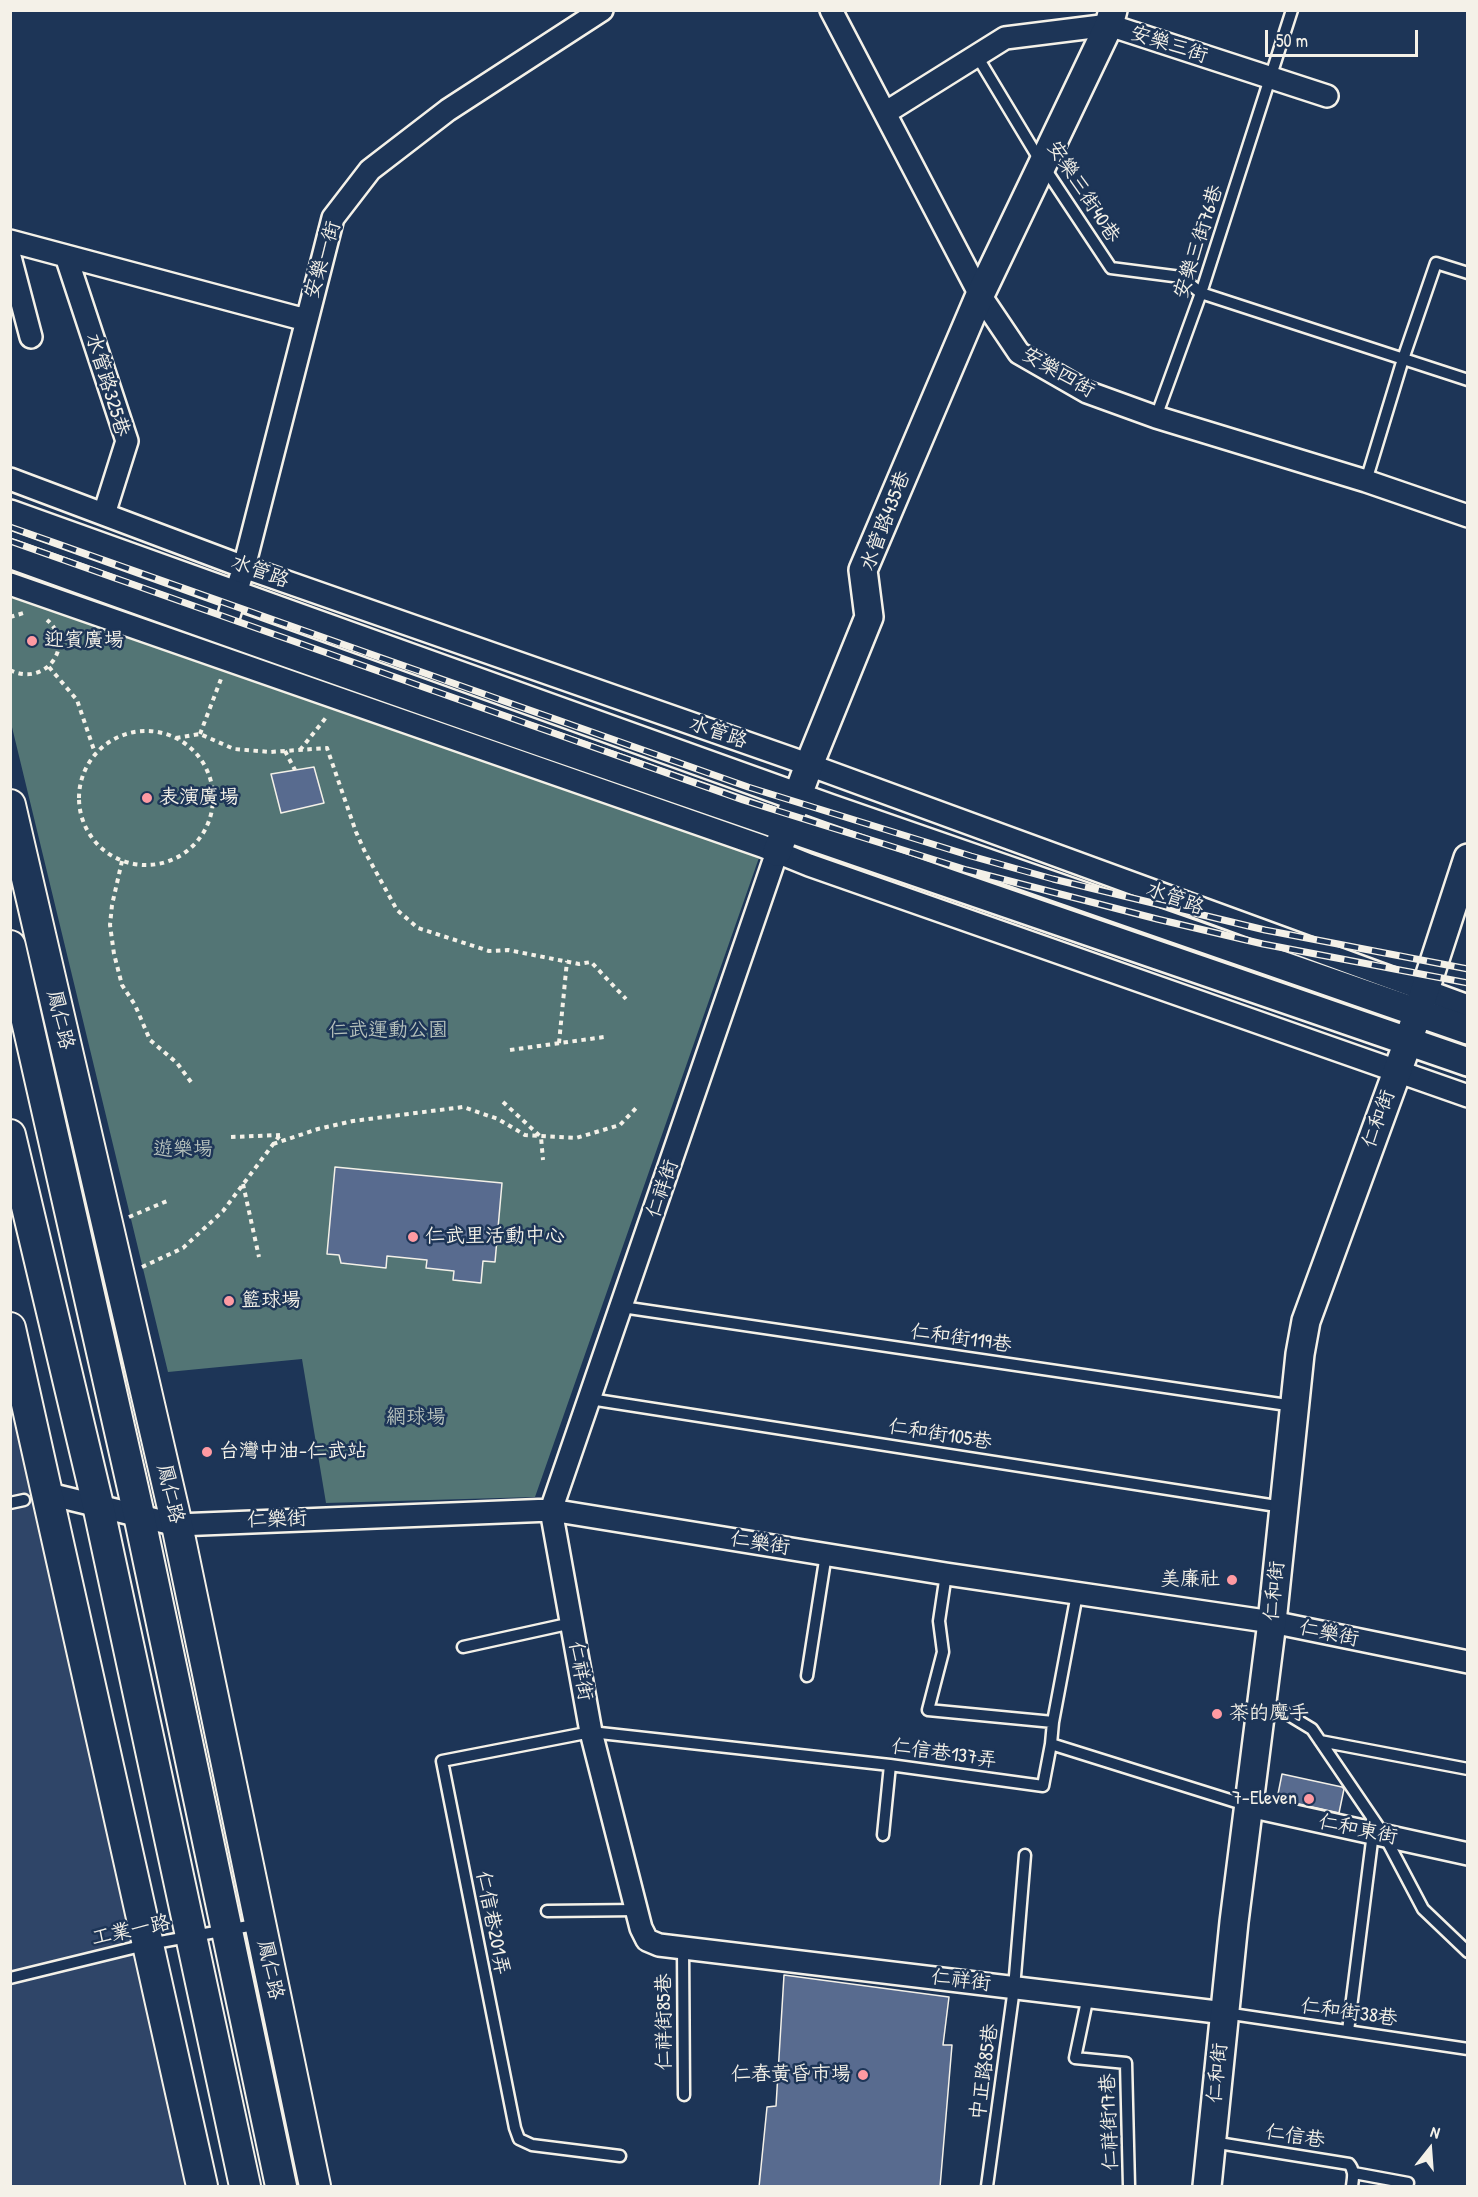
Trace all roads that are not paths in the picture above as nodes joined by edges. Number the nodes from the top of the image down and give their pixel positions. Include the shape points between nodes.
1 (602, 10) edge
2 (831, 10) edge
3 (1292, 10) edge
4 (1111, 18) edge
5 (977, 56) junction
6 (1272, 78) junction
7 (1327, 96) dead end
8 (885, 113) junction
9 (1042, 164) junction
10 (10, 241) edge
11 (66, 256) junction
12 (10, 257) edge
13 (1467, 273) edge
14 (1201, 293) junction
15 (980, 296) junction
16 (306, 320) junction
17 (31, 337) dead end
18 (1403, 359) junction
19 (1467, 380) edge
20 (1156, 417) junction
21 (10, 479) edge
22 (1366, 481) junction
23 (10, 514) edge
24 (104, 514) junction
25 (1467, 516) edge
26 (10, 554) edge
27 (244, 567) junction
28 (10, 584) edge
29 (235, 595) junction
30 (224, 631) junction
31 (809, 765) junction
32 (796, 796) junction
33 (10, 805) edge
34 (781, 840) junction
35 (1467, 858) edge
36 (10, 946) edge
37 (1421, 1002) junction
38 (1467, 1006) edge
39 (1467, 1030) edge
40 (1408, 1042) junction
41 (1467, 1062) edge
42 (1396, 1071) junction
43 (1467, 1096) edge
44 (10, 1135) edge
45 (622, 1307) junction
46 (10, 1328) edge
47 (590, 1399) junction
48 (1294, 1406) junction
49 (37, 1497) junction
50 (10, 1503) edge
51 (98, 1505) junction
52 (1284, 1507) junction
53 (551, 1510) junction
54 (139, 1515) junction
55 (177, 1525) junction
56 (826, 1554) junction
57 (946, 1574) junction
58 (1077, 1594) junction
59 (1272, 1622) junction
60 (572, 1623) junction
61 (463, 1647) dead end
62 (1467, 1662) edge
63 (807, 1676) dead end
64 (1262, 1699) junction
65 (1053, 1722) junction
66 (591, 1732) junction
67 (1320, 1740) junction
68 (1051, 1744) junction
69 (890, 1765) junction
70 (1467, 1768) edge
71 (1249, 1806) junction
72 (1378, 1834) junction
73 (883, 1835) dead end
74 (1025, 1854) dead end
75 (1467, 1854) edge
76 (637, 1910) junction
77 (547, 1911) dead end
78 (260, 1924) junction
79 (227, 1929) junction
80 (191, 1937) junction
81 (149, 1944) junction
82 (683, 1948) junction
83 (1467, 1952) edge
84 (10, 1978) edge
85 (1014, 1988) junction
86 (1088, 1996) junction
87 (1224, 2013) junction
88 (1348, 2031) junction
89 (1467, 2049) edge
90 (684, 2095) dead end
91 (1212, 2142) junction
92 (620, 2156) dead end
93 (1354, 2173) junction
94 (1408, 2183) dead end
95 (202, 2187) edge
96 (244, 2187) edge
97 (281, 2187) edge
98 (315, 2187) edge
99 (987, 2187) edge
100 (1129, 2187) edge
101 (1207, 2187) edge
102 (1352, 2187) edge

1 - 16 street, 安樂一街 via 448,110 370,170 333,218
2 - 8 street, 安樂四街
3 - 6 lane
4 - 5 street, 安樂三街 via 1005,38
4 - 6 street, 安樂三街
4 - 9 street, 水管路435巷
5 - 8 street, 安樂三街
5 - 9 lane, 安樂三街40巷
6 - 7 street, 安樂三街
6 - 14 lane, 安樂三街76巷
8 - 15 street, 安樂四街
9 - 14 lane, 安樂三街40巷 via 1111,268 1181,277
9 - 15 street, 水管路435巷
10 - 11 street
11 - 16 street
11 - 24 street, 水管路325巷 via 127,441
12 - 17 street
13 - 18 lane via 1436,263
14 - 18 lane, 安樂三街40巷
14 - 20 lane, 安樂三街76巷
15 - 20 street, 安樂四街 via 1018,353 1087,392
15 - 31 street, 水管路435巷 via 863,570 868,617
16 - 27 street, 安樂一街
18 - 19 lane, 安樂三街40巷
18 - 22 lane
20 - 22 street, 安樂四街
21 - 24 street, 水管路
22 - 25 street, 安樂四街
23 - 29 street, 水管路
24 - 27 street, 水管路
26 - 30 street
27 - 29 street, 安樂一街
27 - 31 street, 水管路
28 - 34 street
29 - 30 street, 安樂一街
29 - 32 street, 水管路
30 - 34 street
31 - 32 street, 水管路435巷
31 - 37 street, 水管路
32 - 34 street, 水管路435巷
32 - 37 street, 水管路
33 - 55 main road, 鳳仁路
34 - 40 street
34 - 42 street via 820,869
34 - 45 street, 仁祥街
35 - 37 street, 仁和街
36 - 54 main road, 鳳仁路
37 - 38 street
37 - 39 street
37 - 40 street, 仁和街
40 - 41 street
40 - 42 street, 仁和街
42 - 43 street
42 - 48 street, 仁和街 via 1306,1321
44 - 51 main road
45 - 47 street, 仁祥街
45 - 48 lane, 仁和街119巷
46 - 49 main road
47 - 52 lane, 仁和街105巷
47 - 53 street, 仁祥街
48 - 52 street, 仁和街
49 - 50 lane
49 - 51 street, 仁樂街
49 - 81 main road
51 - 54 street, 仁樂街
51 - 80 main road
52 - 59 street, 仁和街
53 - 55 street, 仁樂街
53 - 56 street, 仁樂街
53 - 60 street, 仁祥街
54 - 55 street, 仁樂街
54 - 79 main road, 鳳仁路
55 - 78 main road, 鳳仁路
56 - 57 street, 仁樂街
56 - 63 lane
57 - 58 street, 仁樂街
57 - 65 lane via 939,1621 943,1652 928,1710
58 - 59 street, 仁樂街
58 - 65 lane
59 - 62 street, 仁樂街
59 - 64 street, 仁和街
60 - 61 lane
60 - 66 street, 仁祥街
64 - 67 lane via 1312,1729
64 - 71 street, 仁和街
65 - 68 lane
66 - 69 lane, 仁信巷137弄
66 - 76 street, 仁祥街
66 - 92 lane, 仁信巷201弄 via 442,1761 514,2128 519,2139 532,2145
67 - 70 lane
67 - 72 lane
68 - 69 lane, 仁信巷137弄 via 1043,1786
68 - 71 lane
69 - 73 lane
71 - 72 street, 仁和東街
71 - 87 street, 仁和街
72 - 75 street, 仁和東街
72 - 83 lane via 1423,1909
72 - 88 lane
74 - 85 lane, 中正路85巷
76 - 77 lane
76 - 82 street, 仁祥街 via 647,1940
78 - 79 lane, 工業一路
78 - 98 main road, 鳳仁路
79 - 80 lane, 工業一路
79 - 97 main road, 鳳仁路
80 - 81 lane, 工業一路
80 - 96 main road
81 - 84 lane, 工業一路
81 - 95 main road
82 - 85 street, 仁祥街
82 - 90 lane, 仁祥街85巷
85 - 86 street, 仁祥街
85 - 99 lane, 中正路85巷
86 - 87 street, 仁祥街
86 - 100 lane, 仁祥街17巷 via 1075,2058 1126,2063
87 - 88 lane, 仁和街38巷
87 - 91 street, 仁和街
88 - 89 lane, 仁和街38巷
91 - 93 lane, 仁信巷 via 1343,2162
91 - 101 street, 仁和街
93 - 94 lane, 仁信巷
93 - 102 lane

